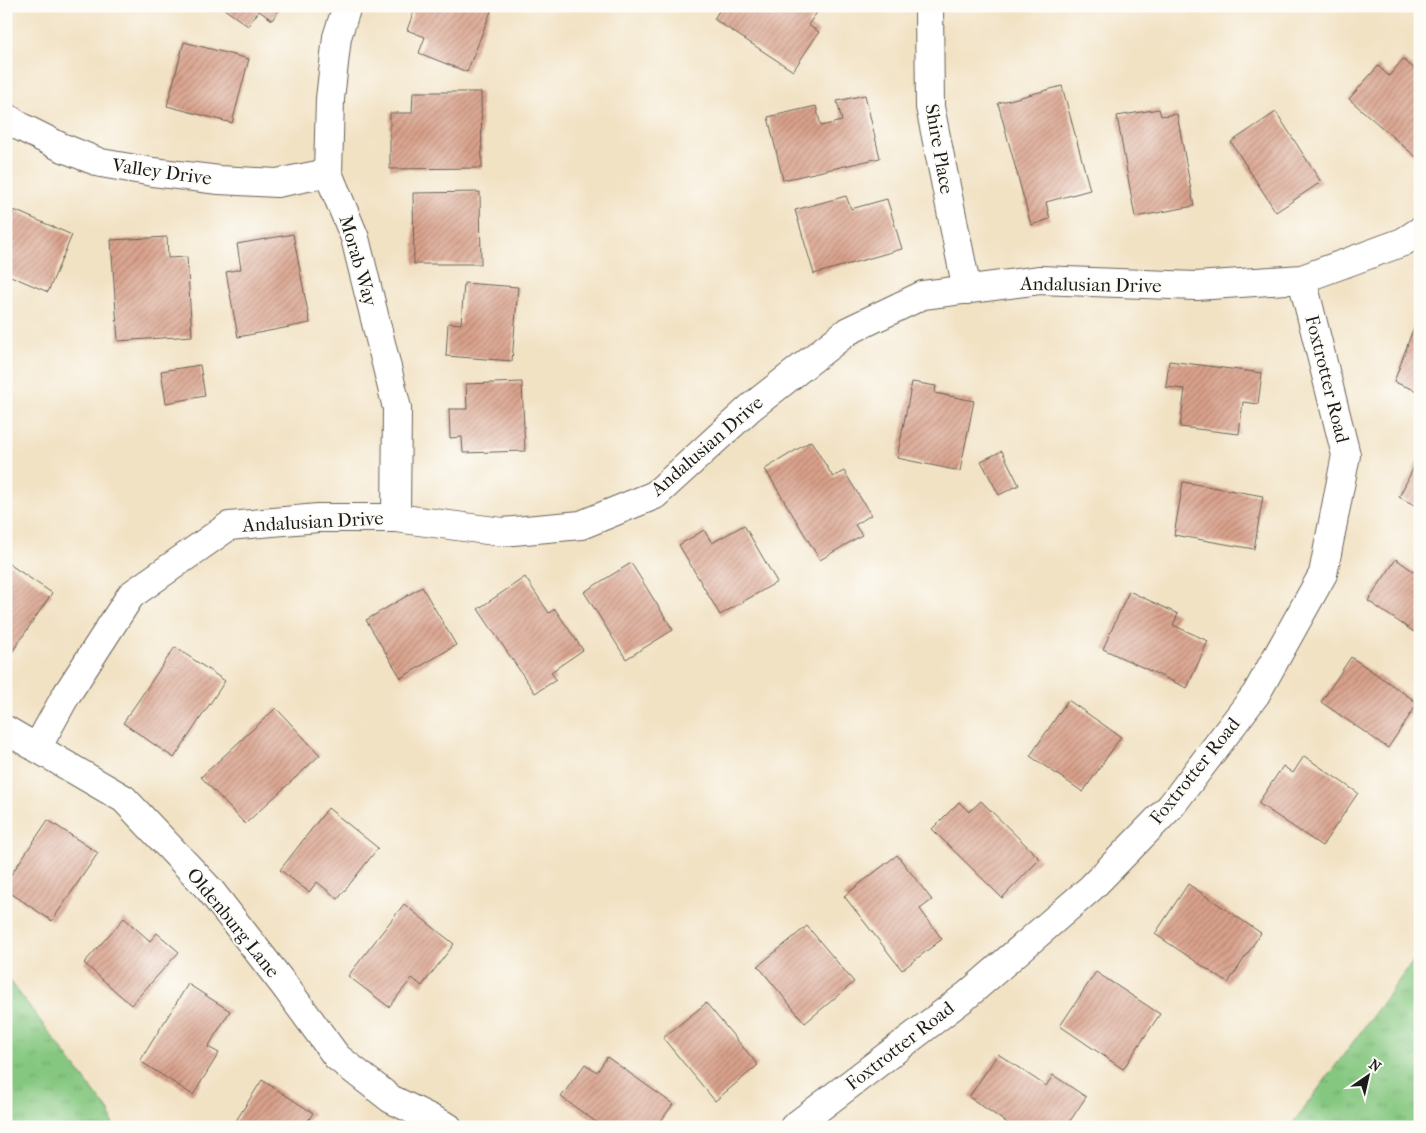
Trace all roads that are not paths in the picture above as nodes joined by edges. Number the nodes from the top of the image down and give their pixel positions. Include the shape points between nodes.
1 (347, 6) edge
2 (929, 6) edge
3 (6, 117) edge
4 (328, 173) junction
5 (1420, 232) edge
6 (1302, 279) junction
7 (967, 290) junction
8 (396, 518) junction
9 (6, 730) edge
10 (37, 748) junction
11 (448, 1127) edge
12 (794, 1127) edge

1 - 4 street, Morab Way via 337,37 330,99
2 - 7 street, Shire Place via 930,107
3 - 4 street, Valley Drive via 61,147 101,163 144,171 277,183
4 - 8 street, Morab Way via 355,238 397,408
5 - 6 street, Andalusian Drive via 1403,242
6 - 7 street, Andalusian Drive via 1196,286 1040,280
6 - 12 street, Foxtrotter Road via 1346,455 1323,574 1256,694 1171,806 1091,888 966,996
7 - 8 street, Andalusian Drive via 923,295 848,331 750,408 655,495 581,525 502,532
8 - 10 street, Andalusian Drive via 318,518 229,526 131,595
9 - 10 street, Oldenburg Lane
10 - 11 street, Oldenburg Lane via 124,799 210,890 336,1057 391,1099

